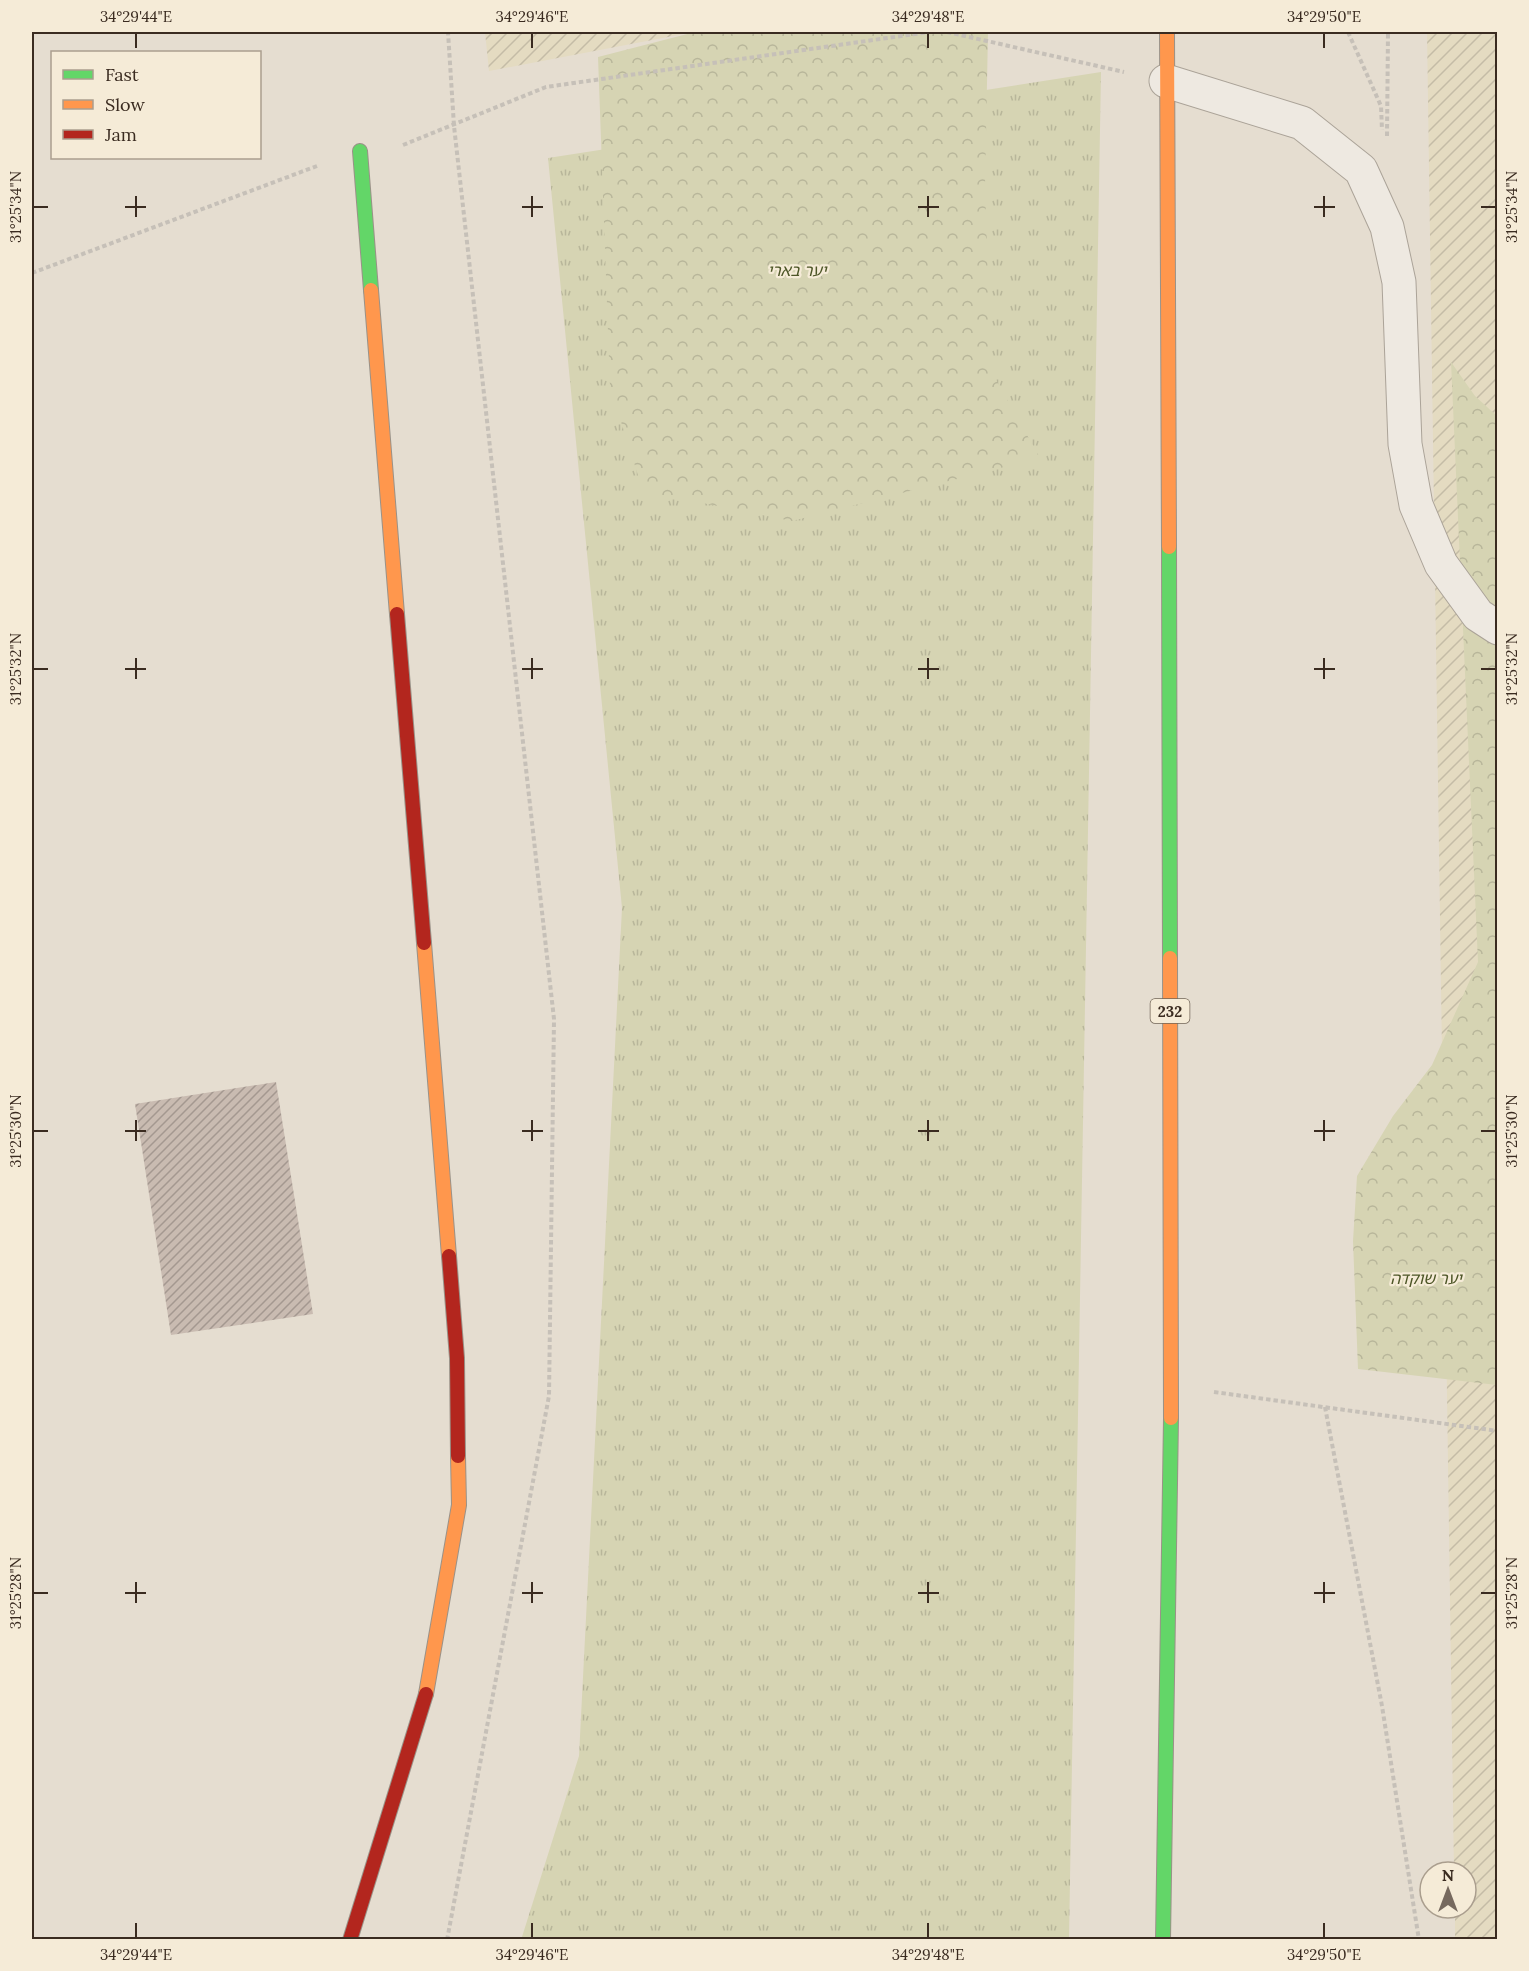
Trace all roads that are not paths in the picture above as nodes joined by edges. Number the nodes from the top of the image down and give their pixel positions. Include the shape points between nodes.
1 (1167, 32) edge
2 (1166, 81) junction
3 (360, 151) road end
4 (1497, 628) edge
5 (351, 1940) edge
6 (1163, 1940) edge

1 - 2 main road, 232
2 - 4 street via 1302,123 1361,170 1387,227 1399,282 1405,444 1416,505 1441,564 1478,615
2 - 6 main road, 232 via 1172,1386
3 - 5 main road via 457,1358 459,1505 424,1705

